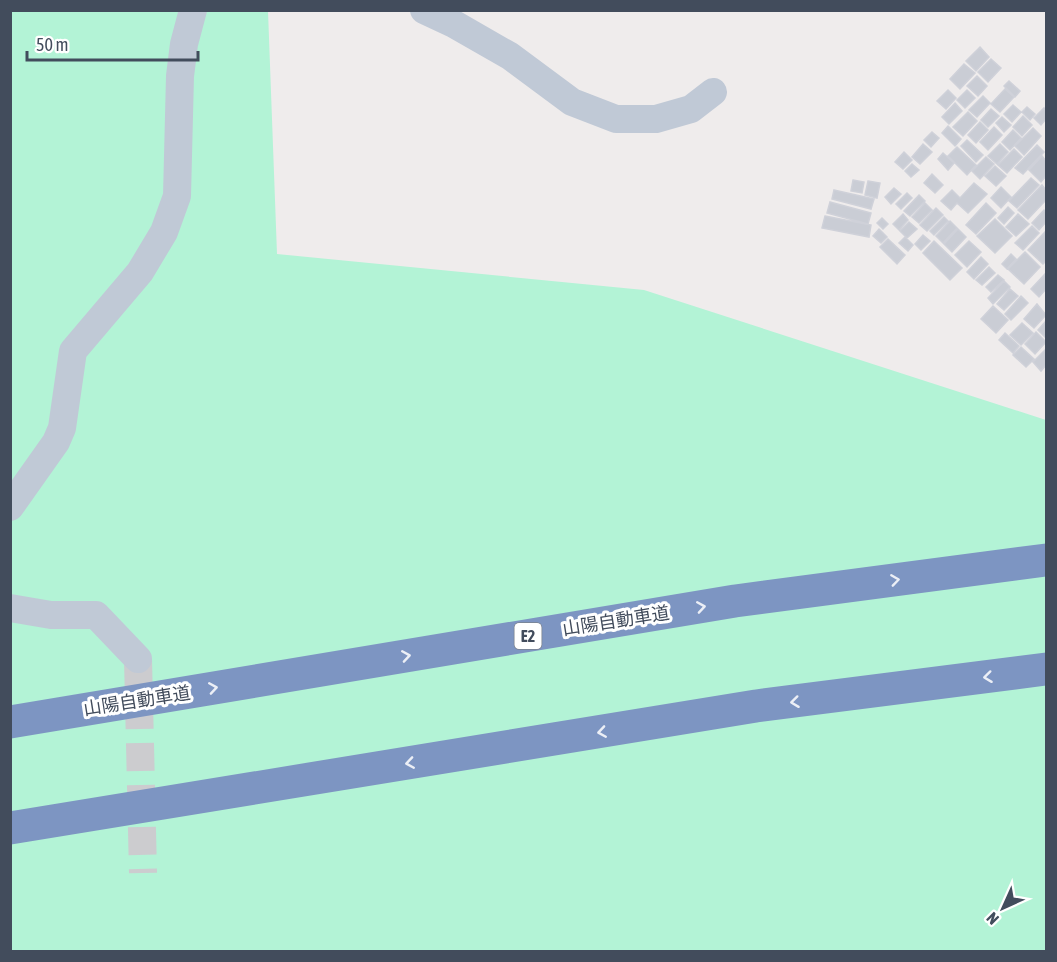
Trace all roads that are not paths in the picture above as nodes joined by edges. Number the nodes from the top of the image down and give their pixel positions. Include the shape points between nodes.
1 (193, 10) edge
2 (424, 10) edge
3 (713, 92) dead end
4 (10, 507) edge
5 (1047, 560) edge
6 (10, 608) edge
7 (138, 660) tunnel mouth
8 (1047, 669) edge
9 (10, 722) edge
10 (10, 828) edge

1 - 4 street via 180,76 177,196 164,232 140,272 73,351 62,428
2 - 3 street via 510,56 572,102 616,119 656,119 691,109
9 -> 5 highway, 山陽自動車道 / E2 via 735,601
6 - 7 street via 51,615 96,615
8 -> 10 highway via 756,706

